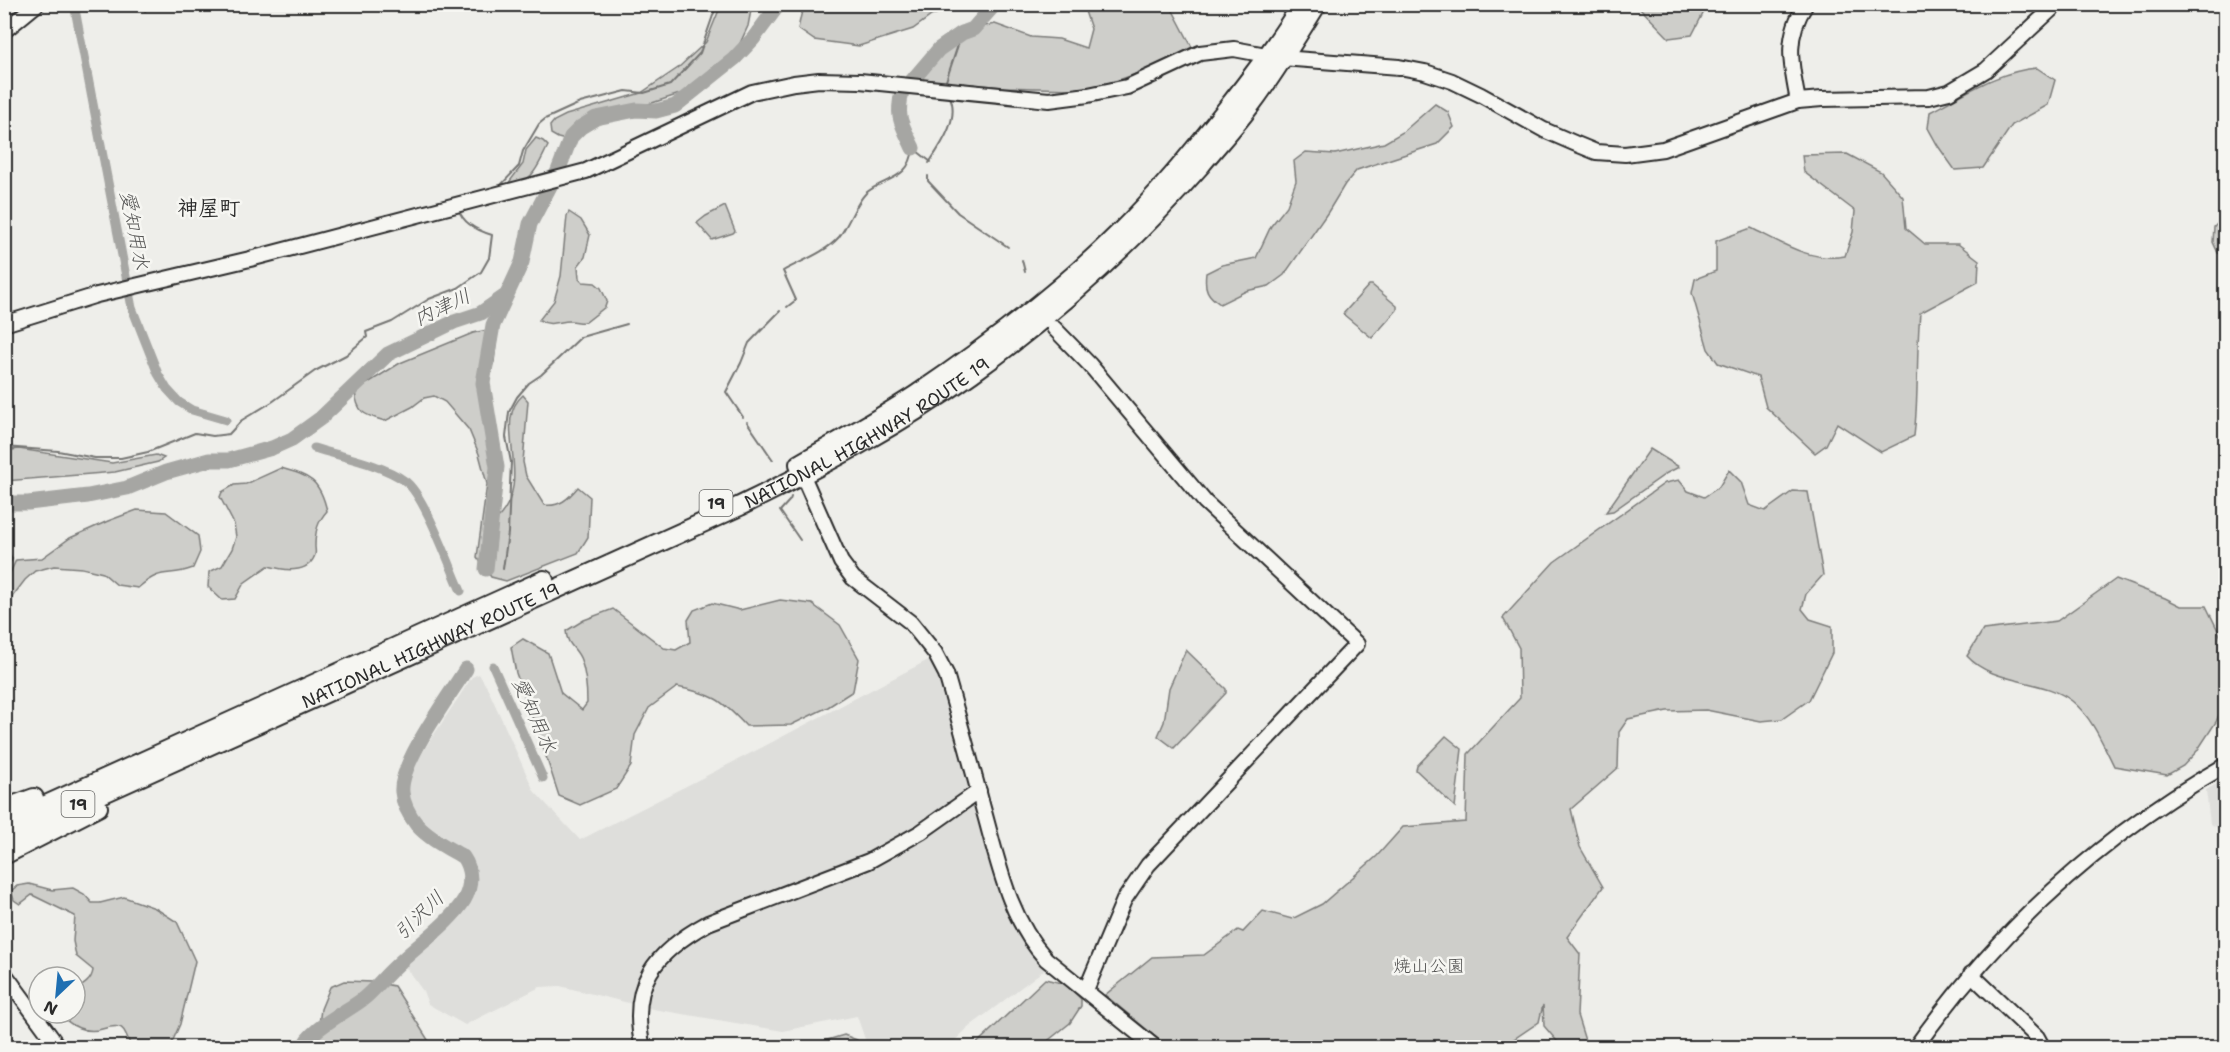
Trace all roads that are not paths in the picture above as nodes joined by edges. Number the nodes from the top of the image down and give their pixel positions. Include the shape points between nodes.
1 (37, 4) edge
2 (1302, 4) edge
3 (1317, 4) edge
4 (1806, 4) edge
5 (2057, 4) edge
6 (4, 31) edge
7 (1275, 57) junction
8 (1798, 101) junction
9 (4, 324) edge
10 (1053, 328) dead end
11 (801, 470) junction
12 (2226, 765) edge
13 (148, 766) junction
14 (979, 791) junction
15 (4, 809) edge
16 (4, 824) edge
17 (4, 838) edge
18 (4, 855) edge
19 (4, 973) edge
20 (1971, 974) junction
21 (1086, 990) junction
22 (59, 1047) edge
23 (643, 1047) edge
24 (1156, 1047) edge
25 (1915, 1047) edge
26 (2043, 1047) edge

1 - 6 street
2 - 7 highway, NATIONAL HIGHWAY ROUTE 19 / 19
3 - 7 highway, NATIONAL HIGHWAY ROUTE 19 / 19
4 - 8 street via 1790,40
5 - 8 street via 1986,70 1949,92 1929,98
7 - 8 street via 1425,72 1472,90 1544,130 1596,152 1625,154 1663,149
7 - 9 street via 1234,49 1200,53 1127,87 1049,100 860,81 794,83 752,92 576,174 97,295
7 - 11 highway, NATIONAL HIGHWAY ROUTE 19 / 19 via 1208,134 1073,275 973,355
7 - 11 highway, NATIONAL HIGHWAY ROUTE 19 / 19 via 1252,103 1163,207 1074,292 972,374 913,412
10 - 21 street via 1090,365 1205,501 1357,644 1148,865 1124,900
11 - 13 highway, NATIONAL HIGHWAY ROUTE 19 / 19
11 - 14 street via 840,562 853,578 910,622 935,653 946,674
12 - 20 street via 2134,824 2084,862
13 - 15 highway via 72,783
13 - 16 highway, NATIONAL HIGHWAY ROUTE 19 / 19
13 - 17 highway, NATIONAL HIGHWAY ROUTE 19 / 19
13 - 18 highway via 90,812
14 - 21 street via 1006,890 1023,927 1046,959
14 - 23 street via 894,849 708,923 669,947 645,982 638,1005
19 - 22 street
20 - 25 street
20 - 26 street via 2037,1036
21 - 24 street

